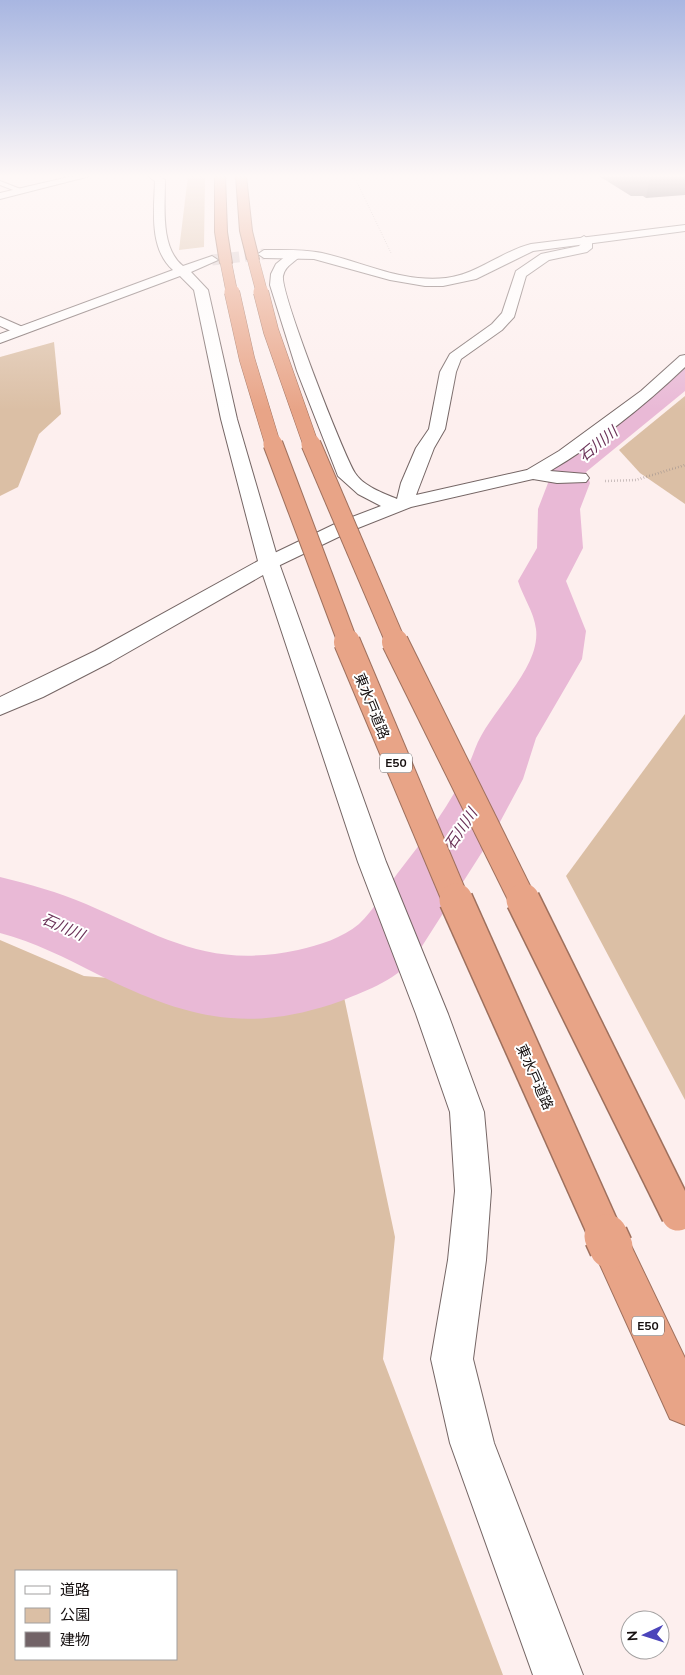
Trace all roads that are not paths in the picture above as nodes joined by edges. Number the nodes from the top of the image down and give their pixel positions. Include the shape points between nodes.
1 (165, 254) edge
2 (220, 254) edge
3 (293, 254) edge
4 (296, 254) edge
5 (297, 254) edge
6 (511, 254) edge
7 (558, 254) edge
8 (258, 256) joint
9 (219, 262) junction
10 (183, 271) junction
11 (0, 321) edge
12 (20, 331) junction
13 (0, 339) edge
14 (685, 359) edge
15 (533, 474) junction
16 (580, 478) road end
17 (402, 505) junction
18 (269, 563) junction
19 (0, 707) edge
20 (681, 1221) edge
21 (685, 1404) edge
22 (558, 1675) edge

1 - 10 street
2 - 9 highway, 東水戸道路 / E50
3 - 8 street
4 - 17 street via 275,274 276,285 304,371 347,476 371,496
5 - 6 street via 404,281 447,281 481,273
7 - 17 street via 544,257 520,274 509,314 497,327 455,357 448,372 437,429 425,448
8 - 20 highway, bridge via 271,331 309,439 398,648
9 - 10 street
9 - 21 highway, 東水戸道路 / E50, bridge via 274,451 394,758 611,1247
10 - 12 street
10 - 18 street via 196,280 201,290 229,419
11 - 12 street
12 - 13 street
14 - 15 street via 647,394 565,455
15 - 16 street
15 - 17 street
17 - 18 street via 346,526
18 - 19 street via 121,646
18 - 22 street via 372,862 467,1112 473,1191 467,1260 452,1359 472,1443

